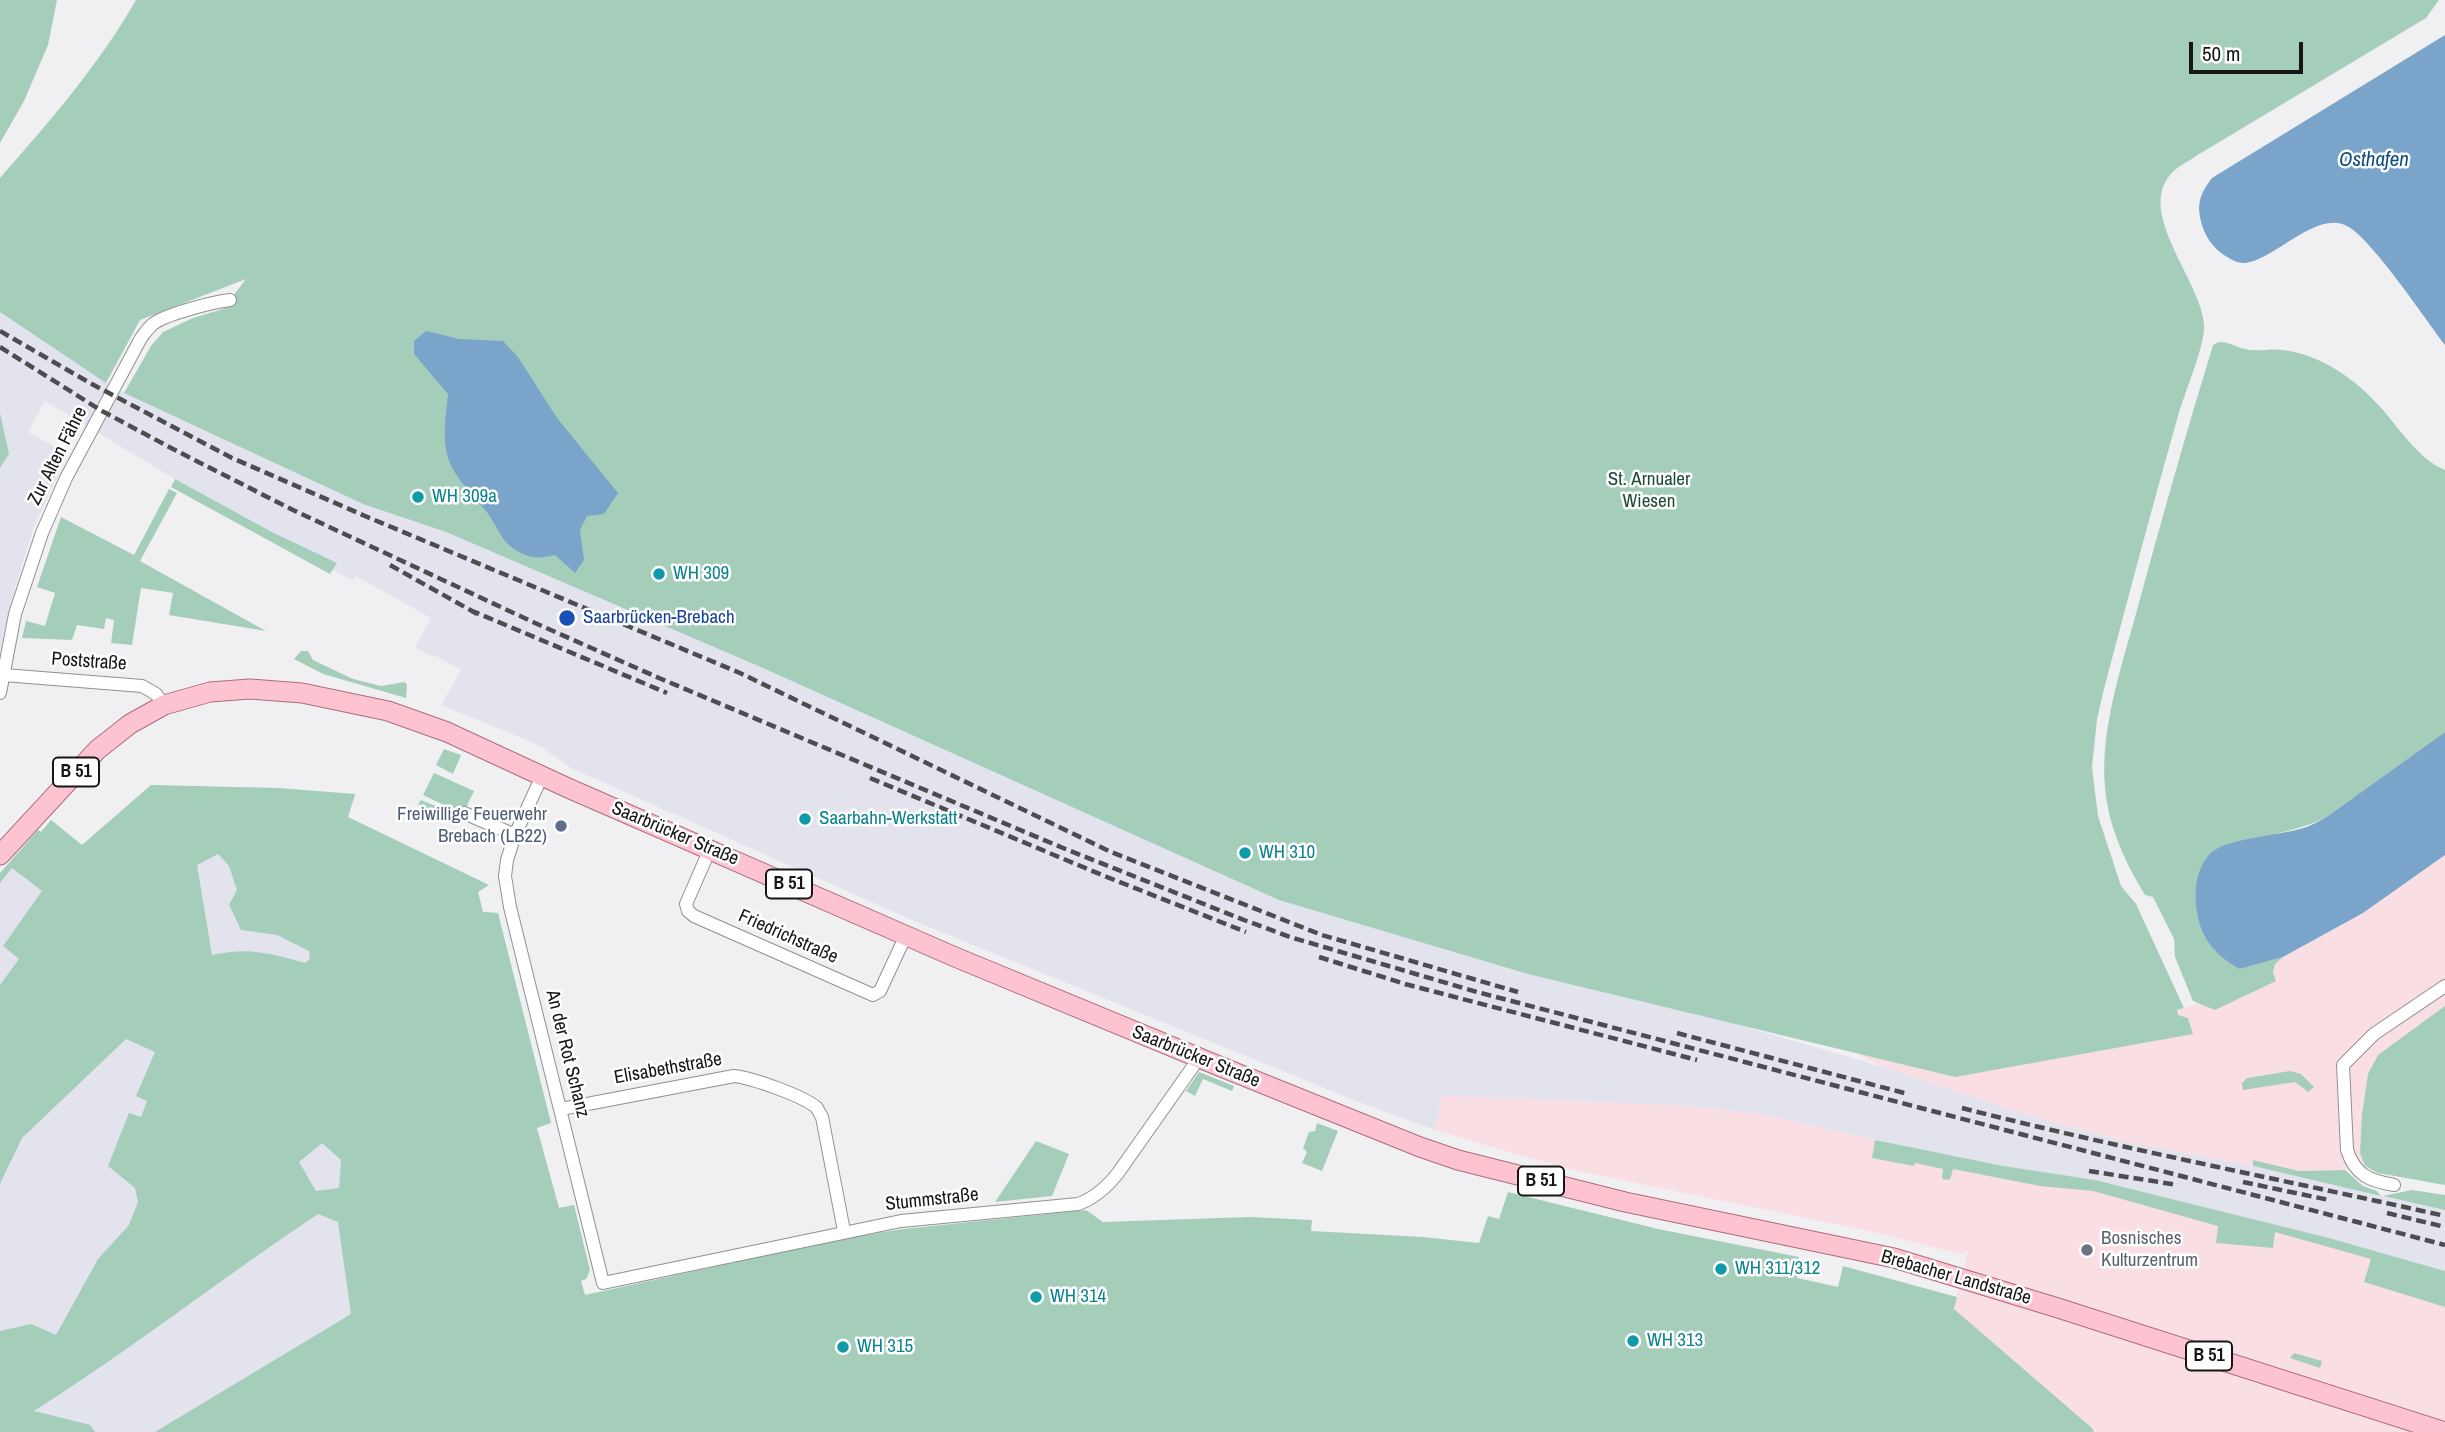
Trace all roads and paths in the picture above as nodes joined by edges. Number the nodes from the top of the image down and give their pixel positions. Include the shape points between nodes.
1 (230, 300) dead end
2 (4, 675) junction
3 (0, 693) edge
4 (164, 705) junction
5 (542, 776) junction
6 (464, 813) dead end
7 (515, 835) junction
8 (710, 849) junction
9 (0, 855) edge
10 (906, 936) junction
11 (2445, 986) edge
12 (1199, 1058) junction
13 (561, 1109) junction
14 (1458, 1160) joint
15 (2394, 1185) dead end
16 (844, 1231) junction
17 (603, 1283) joint
18 (2445, 1432) edge

1 - 2 street, Zur Alten Fähre via 160,320 141,338 42,533 15,614
2 - 3 street, Zur Alten Fähre
2 - 4 street, Poststraße via 142,686
4 - 5 main road, Saarbrücker Straße / B 51 via 233,689 326,697 424,722
4 - 9 main road, Saarbrücker Straße / B 51 via 97,750
5 - 7 street, An der Rot Schanz
5 - 8 main road, Saarbrücker Straße / B 51
6 - 7 street
7 - 13 street, An der Rot Schanz via 507,860 506,891
8 - 10 main road, Saarbrücker Straße / B 51
8 - 10 street, Friedrichstraße via 686,904 694,916 873,995 880,991
10 - 12 main road, Saarbrücker Straße / B 51
11 - 15 street via 2374,1034 2343,1065 2347,1150 2352,1163 2374,1182
12 - 14 main road, Saarbrücker Straße / B 51
12 - 16 street, Stummstraße via 1118,1173 1089,1200
13 - 16 street, Elisabethstraße via 734,1076 808,1102 822,1118
13 - 17 street, An der Rot Schanz
14 - 18 main road, Brebacher Landstraße / B 51 via 1625,1202 1894,1258
16 - 17 street, Stummstraße

